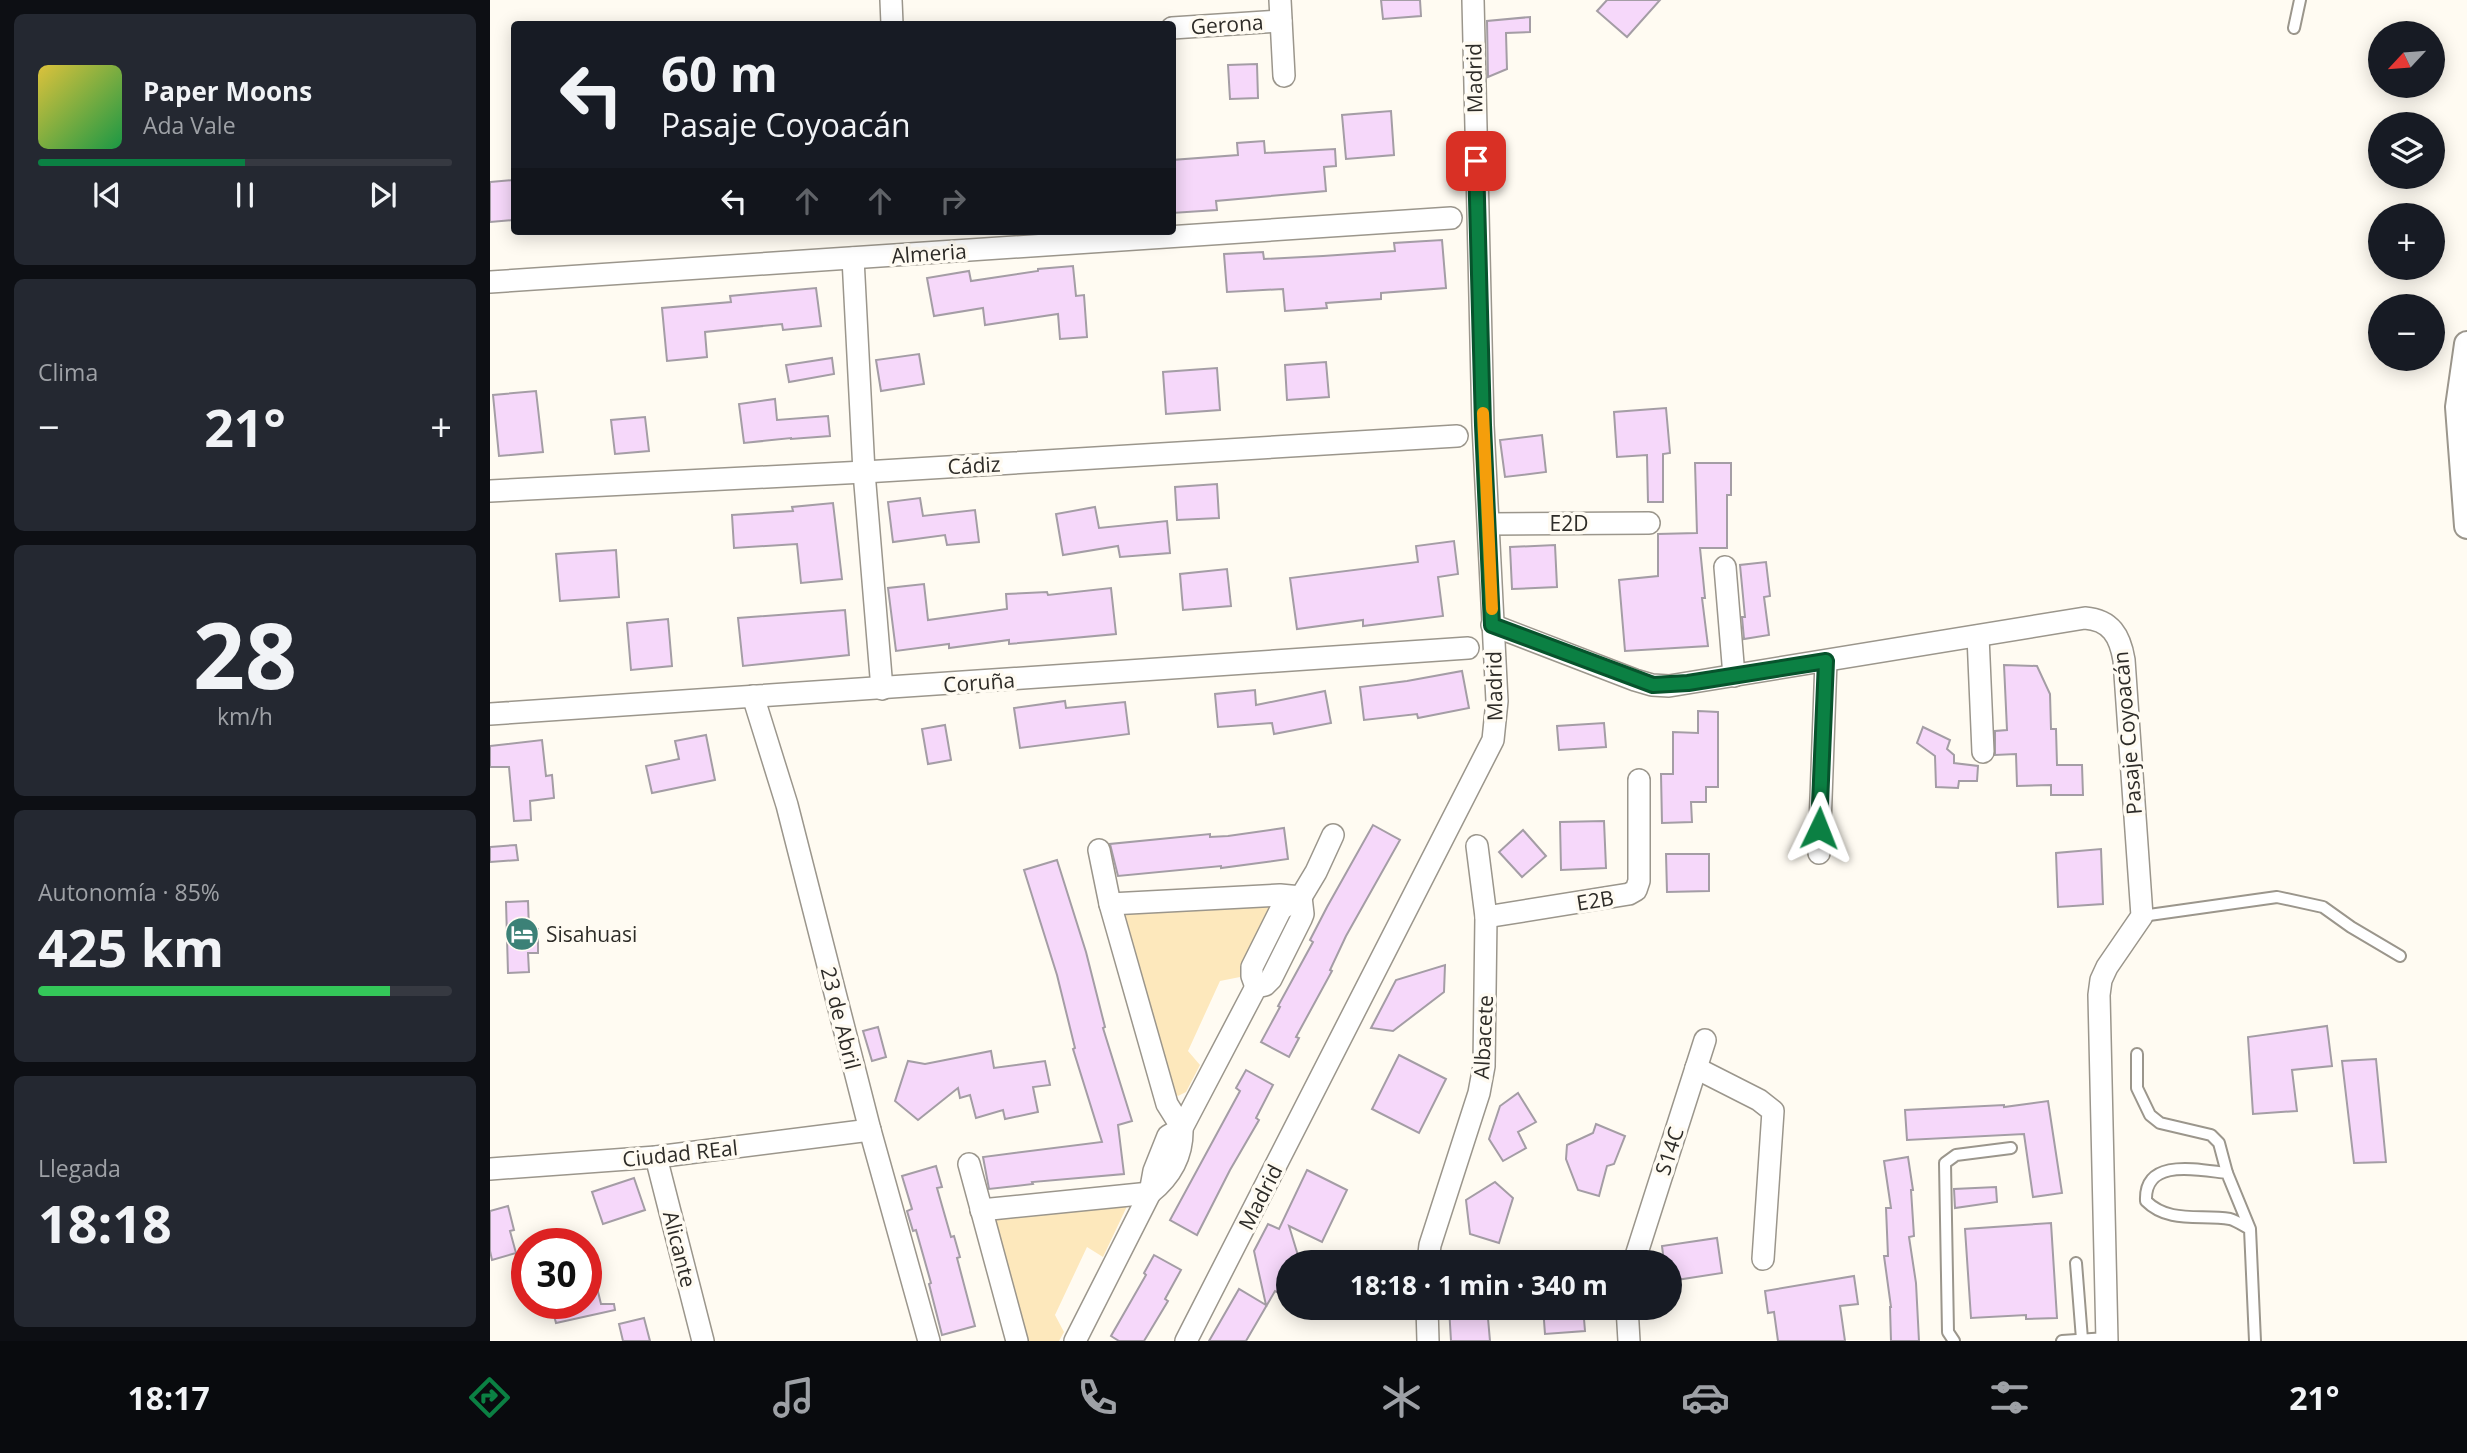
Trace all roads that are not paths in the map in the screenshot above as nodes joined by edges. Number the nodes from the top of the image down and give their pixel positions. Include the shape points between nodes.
1 (891, 0) edge
2 (1473, 0) edge
3 (2300, 0) edge
4 (1281, 10) edge
5 (892, 21) edge
6 (1176, 27) edge
7 (2294, 27) dead end
8 (1284, 76) dead end
9 (1451, 218) dead end
10 (853, 258) junction
11 (490, 282) edge
12 (2467, 344) edge
13 (2464, 377) edge
14 (1457, 436) dead end
15 (864, 472) junction
16 (490, 491) edge
17 (1649, 523) dead end
18 (1489, 524) junction
19 (2467, 526) edge
20 (1725, 567) dead end
21 (1492, 625) junction
22 (1978, 636) junction
23 (1468, 648) dead end
24 (1826, 661) junction
25 (1734, 676) junction
26 (882, 689) junction
27 (753, 696) junction
28 (490, 714) edge
29 (1983, 752) dead end
30 (1639, 779) dead end
31 (1333, 835) dead end
32 (1477, 846) dead end
33 (1099, 850) dead end
34 (1819, 853) dead end
35 (1301, 897) junction
36 (1110, 904) junction
37 (2142, 916) junction
38 (1486, 917) junction
39 (2400, 956) dead end
40 (1705, 1040) dead end
41 (2137, 1054) dead end
42 (1696, 1068) junction
43 (1182, 1128) junction
44 (870, 1130) junction
45 (2011, 1148) dead end
46 (656, 1157) junction
47 (969, 1164) dead end
48 (490, 1169) edge
49 (2227, 1173) junction
50 (1150, 1193) junction
51 (981, 1210) junction
52 (2250, 1229) junction
53 (1429, 1250) edge
54 (1638, 1250) edge
55 (1763, 1259) dead end
56 (2076, 1263) dead end
57 (1427, 1320) edge
58 (1628, 1320) edge
59 (2082, 1339) edge
60 (2107, 1339) edge
61 (703, 1341) edge
62 (929, 1341) edge
63 (1017, 1341) edge
64 (1075, 1341) edge
65 (1186, 1341) edge
66 (1428, 1341) edge
67 (1629, 1341) edge
68 (1954, 1341) edge
69 (2062, 1341) edge
70 (2255, 1341) edge

1 - 5 street
2 - 18 street, Madrid
3 - 7 lane
4 - 6 street, Gerona
4 - 8 street
9 - 10 street, Almeria
10 - 11 street, Almeria
10 - 15 street
12 - 13 street
13 - 19 street via 2458,407
14 - 15 street, Cádiz
15 - 16 street, Cádiz
15 - 26 street
17 - 18 street, E2D
18 - 21 street, Madrid
20 - 25 street
21 - 25 street, Pasaje Coyoacán via 1653,685
21 - 65 street, Madrid via 1497,723 1485,760
22 - 24 street, Pasaje Coyoacán
22 - 29 street
22 - 37 street, Pasaje Coyoacán via 2085,618 2103,621 2113,629 2124,660
23 - 26 street, Coruña
24 - 25 street, Pasaje Coyoacán
24 - 34 street
26 - 27 street, Coruña
27 - 28 street, Coruña
27 - 44 street, 23 de Abril via 787,805
30 - 38 street, E2B via 1636,890
31 - 35 street
32 - 38 street, Albacete
33 - 36 street
35 - 36 street
35 - 43 street via 1281,909 1252,967 1256,987
36 - 43 street via 1167,1104
37 - 39 lane via 2277,897 2323,907
37 - 60 street via 2107,967 2099,995
38 - 53 street, Albacete via 1484,1066
40 - 42 street, S14C
41 - 49 lane via 2137,1088 2150,1115 2160,1123 2211,1135 2219,1143
42 - 54 street, S14C
42 - 55 street via 1773,1111
43 - 50 street via 1168,1136
44 - 46 street, Ciudad REal
44 - 62 street, 23 de Abril
45 - 68 lane via 1956,1155 1945,1163 1948,1332
46 - 48 street, Ciudad REal
46 - 61 street, Alicante
47 - 51 street
49 - 52 lane
49 - 52 lane via 2177,1168 2164,1172 2145,1188 2146,1201 2171,1216 2233,1219
50 - 51 street
50 - 64 street
51 - 63 street
52 - 70 lane
56 - 59 lane
57 - 66 street
58 - 67 street
59 - 60 lane
59 - 69 lane

